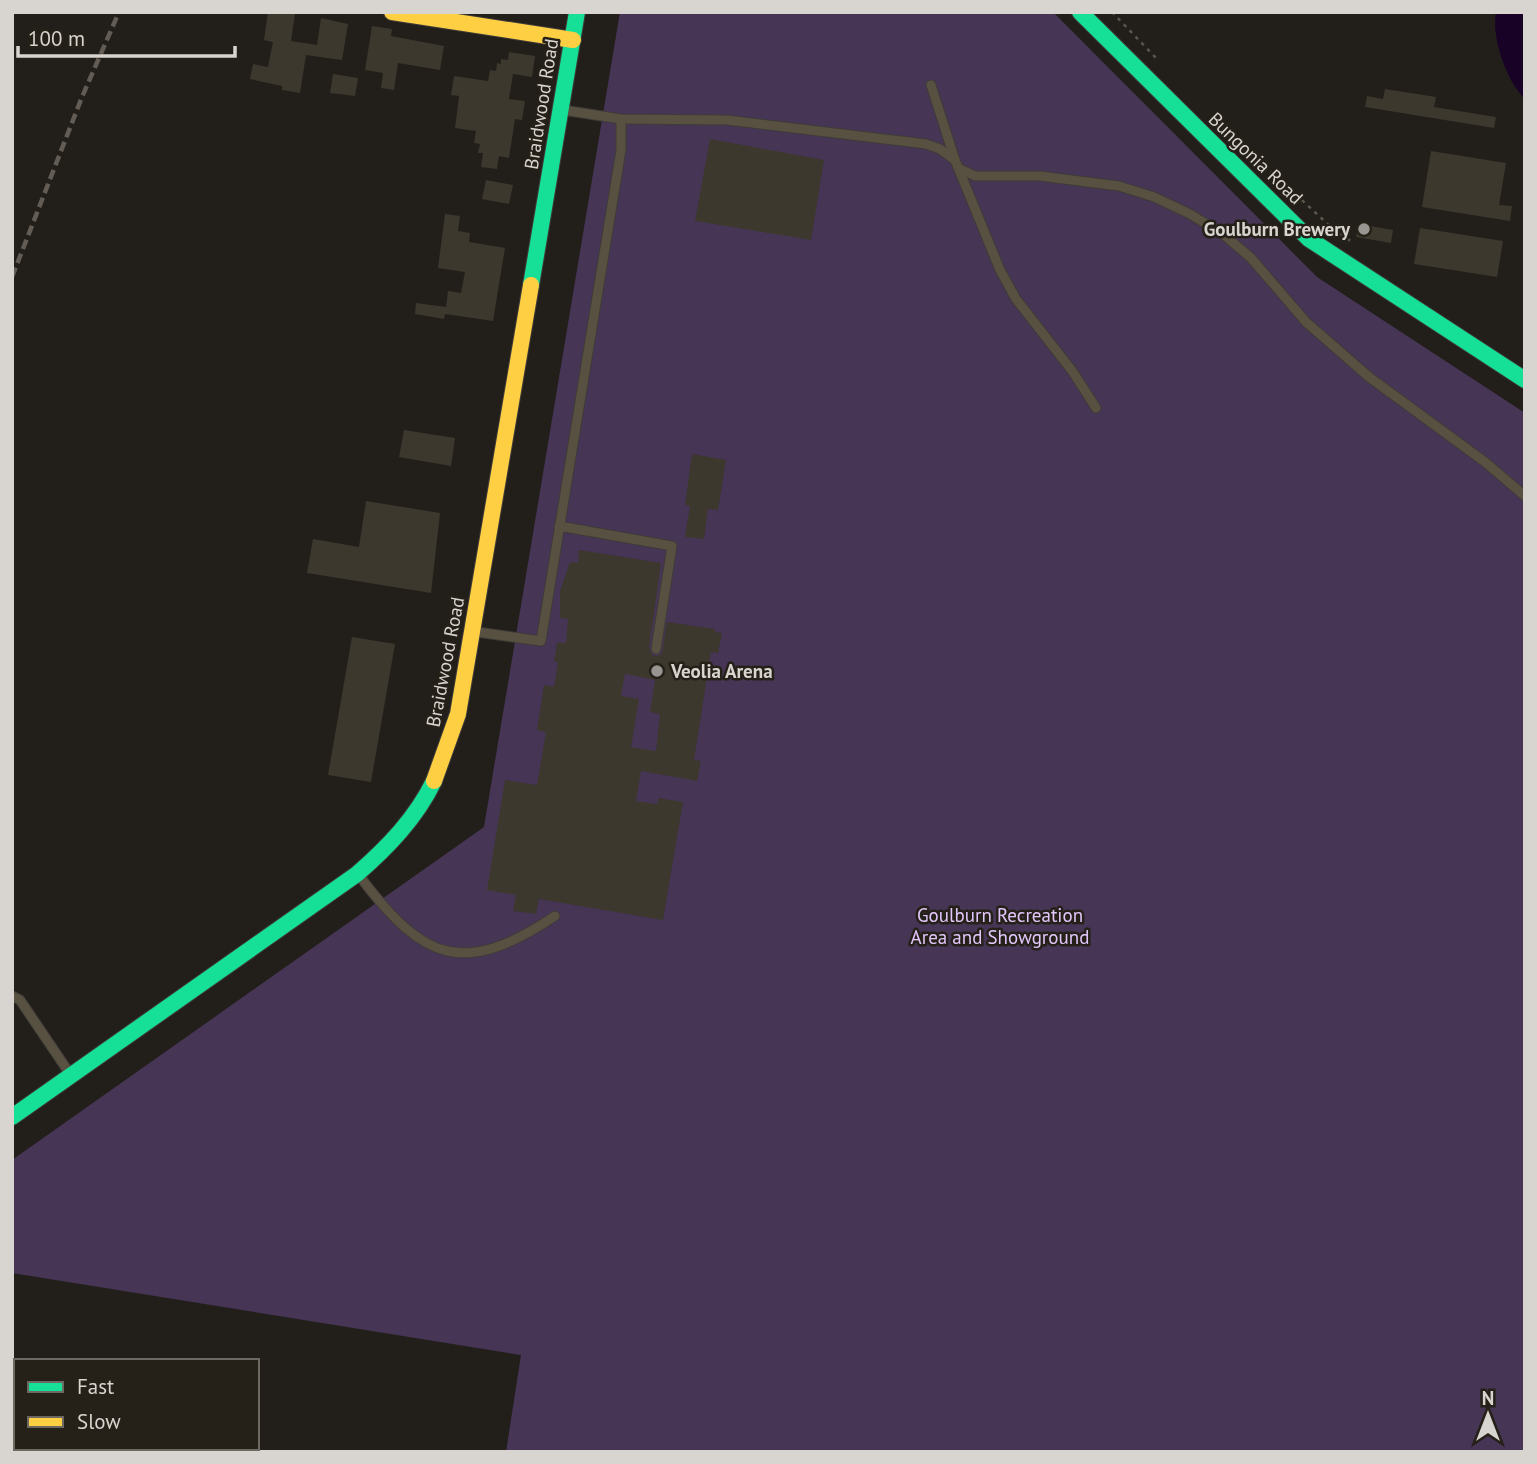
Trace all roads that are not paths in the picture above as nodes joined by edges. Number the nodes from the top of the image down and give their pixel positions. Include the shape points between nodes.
1 (392, 12) edge
2 (577, 12) edge
3 (1080, 12) edge
4 (457, 18) edge
5 (573, 40) junction
6 (931, 85) dead end
7 (561, 110) junction
8 (621, 119) junction
9 (955, 160) junction
10 (960, 169) junction
11 (1525, 380) edge
12 (1096, 408) dead end
13 (1525, 496) edge
14 (559, 526) junction
15 (474, 631) junction
16 (656, 649) dead end
17 (357, 874) junction
18 (555, 916) dead end
19 (12, 996) edge
20 (71, 1076) junction
21 (12, 1117) edge

1 - 4 main road
2 - 5 main road, Braidwood Road
3 - 11 main road, Bungonia Road via 1309,239
4 - 5 main road
5 - 7 main road, Braidwood Road
6 - 9 lane
7 - 8 lane
7 - 15 main road, Braidwood Road
8 - 9 lane via 727,120 926,144
8 - 14 lane via 621,150
9 - 10 lane
10 - 12 lane via 1010,289
10 - 13 lane via 975,176 1040,176 1119,186 1189,214 1251,258 1306,322 1368,377
14 - 15 lane via 541,641
14 - 16 lane via 672,546
15 - 17 main road, Braidwood Road via 458,715 429,794 409,824
17 - 18 lane via 412,936 447,952 486,950
17 - 20 main road, Braidwood Road
19 - 20 lane via 20,1000
20 - 21 main road, Braidwood Road

